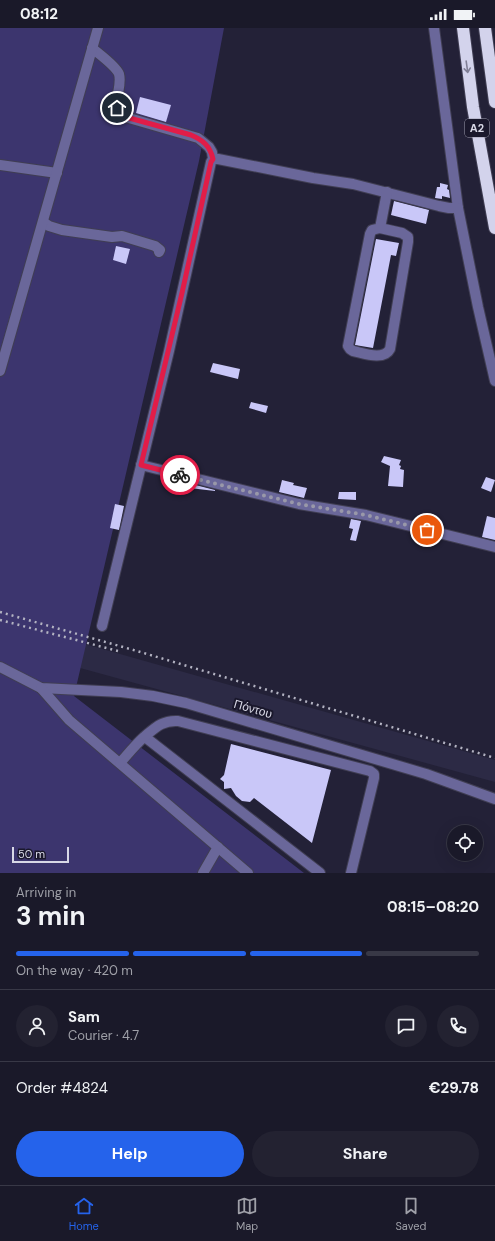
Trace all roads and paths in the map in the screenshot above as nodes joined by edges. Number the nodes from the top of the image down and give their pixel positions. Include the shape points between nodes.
1 (98, 28) edge
2 (434, 28) edge
3 (463, 28) edge
4 (485, 28) edge
5 (92, 48) junction
6 (495, 102) edge
7 (213, 159) junction
8 (0, 165) edge
9 (57, 172) junction
10 (387, 192) junction
11 (458, 208) junction
12 (43, 222) junction
13 (380, 228) junction
14 (495, 228) edge
15 (159, 252) dead end
16 (0, 370) edge
17 (495, 381) edge
18 (141, 465) junction
19 (495, 548) edge
20 (102, 626) dead end
21 (0, 667) edge
22 (41, 688) junction
23 (145, 737) junction
24 (120, 763) junction
25 (495, 799) edge
26 (218, 847) junction
27 (203, 873) edge
28 (248, 873) edge
29 (320, 873) edge
30 (351, 873) edge

1 - 5 street
2 - 11 street
3 -> 14 highway, Α2 via 472,101
4 - 6 highway, Α2
5 - 7 street via 118,73 118,113 198,138 209,147
5 - 9 street
7 - 10 street
7 - 18 street
8 - 9 street
9 - 12 street
10 - 11 street via 440,206
10 - 13 street
11 - 17 street
12 - 15 street via 62,230 122,236 155,246
12 - 16 street
13 - 13 street via 408,237 390,349 388,353 380,356 353,351 348,346 370,234 372,230
18 - 19 street via 299,504 366,515
18 - 20 street
21 - 22 street, Πόντου
22 - 24 street via 70,720
22 - 25 street, Πόντου via 121,692 186,703 426,774
23 - 24 street
23 - 29 street
23 - 30 street via 163,723 178,720 370,771 374,778
24 - 26 street
26 - 27 street
26 - 28 street

